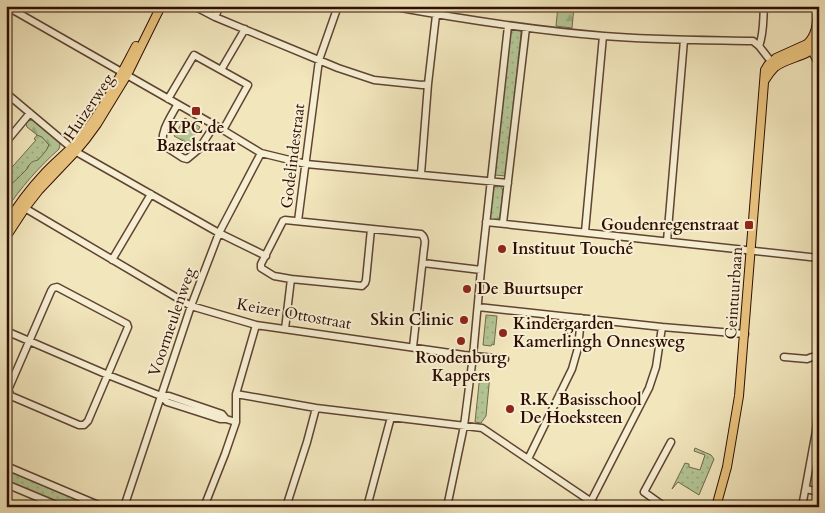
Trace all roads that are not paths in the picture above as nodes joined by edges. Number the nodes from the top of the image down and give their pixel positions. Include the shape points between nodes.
1 (156, 6) edge
2 (161, 6) edge
3 (194, 6) edge
4 (220, 6) edge
5 (338, 6) edge
6 (390, 6) edge
7 (764, 6) edge
8 (818, 6) edge
9 (7, 7) edge
10 (436, 15) junction
11 (215, 17) junction
12 (508, 26) junction
13 (526, 28) junction
14 (245, 29) junction
15 (604, 36) junction
16 (684, 40) junction
17 (819, 42) edge
18 (758, 46) junction
19 (809, 47) junction
20 (319, 60) junction
21 (773, 64) junction
22 (819, 65) edge
23 (221, 70) junction
24 (125, 74) junction
25 (428, 84) junction
26 (6, 93) edge
27 (168, 99) junction
28 (178, 105) junction
29 (30, 113) junction
30 (214, 126) junction
31 (223, 130) junction
32 (6, 142) edge
33 (73, 149) junction
34 (261, 154) junction
35 (306, 164) junction
36 (421, 174) junction
37 (491, 182) junction
38 (508, 183) junction
39 (151, 194) junction
40 (23, 204) junction
41 (298, 221) junction
42 (486, 222) junction
43 (504, 223) junction
44 (6, 225) edge
45 (371, 229) junction
46 (585, 232) junction
47 (219, 233) junction
48 (6, 237) edge
49 (667, 241) junction
50 (751, 250) junction
51 (266, 256) junction
52 (819, 258) edge
53 (112, 260) junction
54 (423, 263) junction
55 (481, 270) junction
56 (292, 279) junction
57 (191, 306) junction
58 (478, 307) junction
59 (581, 318) junction
60 (256, 324) junction
61 (662, 327) junction
62 (285, 329) junction
63 (6, 331) edge
64 (745, 334) junction
65 (30, 341) junction
66 (413, 347) junction
67 (473, 356) junction
68 (784, 357) dead end
69 (819, 358) edge
70 (505, 359) dead end
71 (108, 375) junction
72 (236, 394) junction
73 (161, 396) junction
74 (819, 400) edge
75 (316, 408) junction
76 (390, 418) junction
77 (236, 422) junction
78 (464, 426) junction
79 (817, 432) edge
80 (671, 442) dead end
81 (528, 459) junction
82 (6, 466) edge
83 (6, 484) edge
84 (806, 488) junction
85 (819, 492) edge
86 (87, 504) edge
87 (590, 504) edge
88 (61, 507) edge
89 (103, 507) edge
90 (124, 507) edge
91 (204, 507) edge
92 (286, 507) edge
93 (366, 507) edge
94 (448, 507) edge
95 (599, 507) edge
96 (665, 507) edge
97 (716, 507) edge
98 (802, 507) edge

1 - 24 main road, Huizerweg
2 - 24 main road, Huizerweg
3 - 11 street
4 - 11 street
5 - 20 street, Godelindestraat
6 - 10 street
7 - 18 street via 763,31
8 - 19 main road via 816,30
9 - 24 street
10 - 12 street
10 - 25 street
11 - 14 street
12 - 13 street
12 - 37 street
13 - 15 street
13 - 38 street
14 - 20 street
14 - 23 street
15 - 16 street
15 - 46 street
16 - 18 street via 752,41
16 - 49 street
17 - 19 main road, Ceintuurbaan
18 - 21 street
19 - 21 main road, Ceintuurbaan via 780,64
19 - 22 street
20 - 25 street via 374,80
20 - 35 street, Godelindestraat
21 - 50 main road, Ceintuurbaan via 765,80
23 - 27 street via 194,55
23 - 31 street via 248,85
24 - 27 street
24 - 33 main road, Huizerweg via 97,124
25 - 36 street
26 - 29 street
27 - 28 street
28 - 30 street
28 - 30 street via 162,139 163,145 183,158 187,159 199,150
29 - 32 street
29 - 33 street
30 - 31 street
31 - 34 street
33 - 39 street
33 - 40 main road, Huizerweg
34 - 35 street
34 - 47 street, Voormeulenweg
35 - 36 street
35 - 41 street, Godelindestraat
36 - 37 street
37 - 38 street
37 - 42 street
38 - 43 street
39 - 47 street
39 - 53 street
40 - 44 main road, Huizerweg
40 - 48 main road, Huizerweg
40 - 53 street, Keizer Ottostraat
41 - 45 street
41 - 51 street, Godelindestraat via 284,221
42 - 43 street
42 - 55 street
43 - 46 street
45 - 54 street via 421,234 425,239
45 - 56 street via 366,280 362,286
46 - 49 street
47 - 51 street
47 - 57 street, Voormeulenweg
49 - 50 street
50 - 52 street
50 - 64 main road, Ceintuurbaan
51 - 56 street via 260,264 262,270
53 - 57 street, Keizer Ottostraat
54 - 55 street
54 - 66 street
55 - 58 street
56 - 62 street
57 - 60 street, Keizer Ottostraat
57 - 73 street, Voormeulenweg
58 - 59 street
58 - 67 street
59 - 61 street
59 - 81 street via 572,370
60 - 62 street, Keizer Ottostraat
60 - 72 street
61 - 64 street
61 - 87 street via 649,388
62 - 66 street, Keizer Ottostraat
63 - 65 street
64 - 97 main road, Ceintuurbaan via 740,396 728,466
65 - 71 street
65 - 71 street via 8,390 11,396 84,425
65 - 71 street via 51,291 57,287 127,324
66 - 67 street, Keizer Ottostraat
67 - 70 street, Keizer Ottostraat
67 - 78 street
68 - 69 street
71 - 73 street
72 - 75 street
72 - 77 street
73 - 77 street via 222,414
73 - 90 street, Voormeulenweg
74 - 79 street
75 - 76 street
75 - 92 street
76 - 78 street
76 - 93 street
77 - 91 street
78 - 81 street via 482,428
78 - 94 street
79 - 84 street
80 - 96 street via 644,492
81 - 87 street
82 - 86 street
83 - 88 street
84 - 85 street
84 - 98 street
86 - 89 street
87 - 95 street

